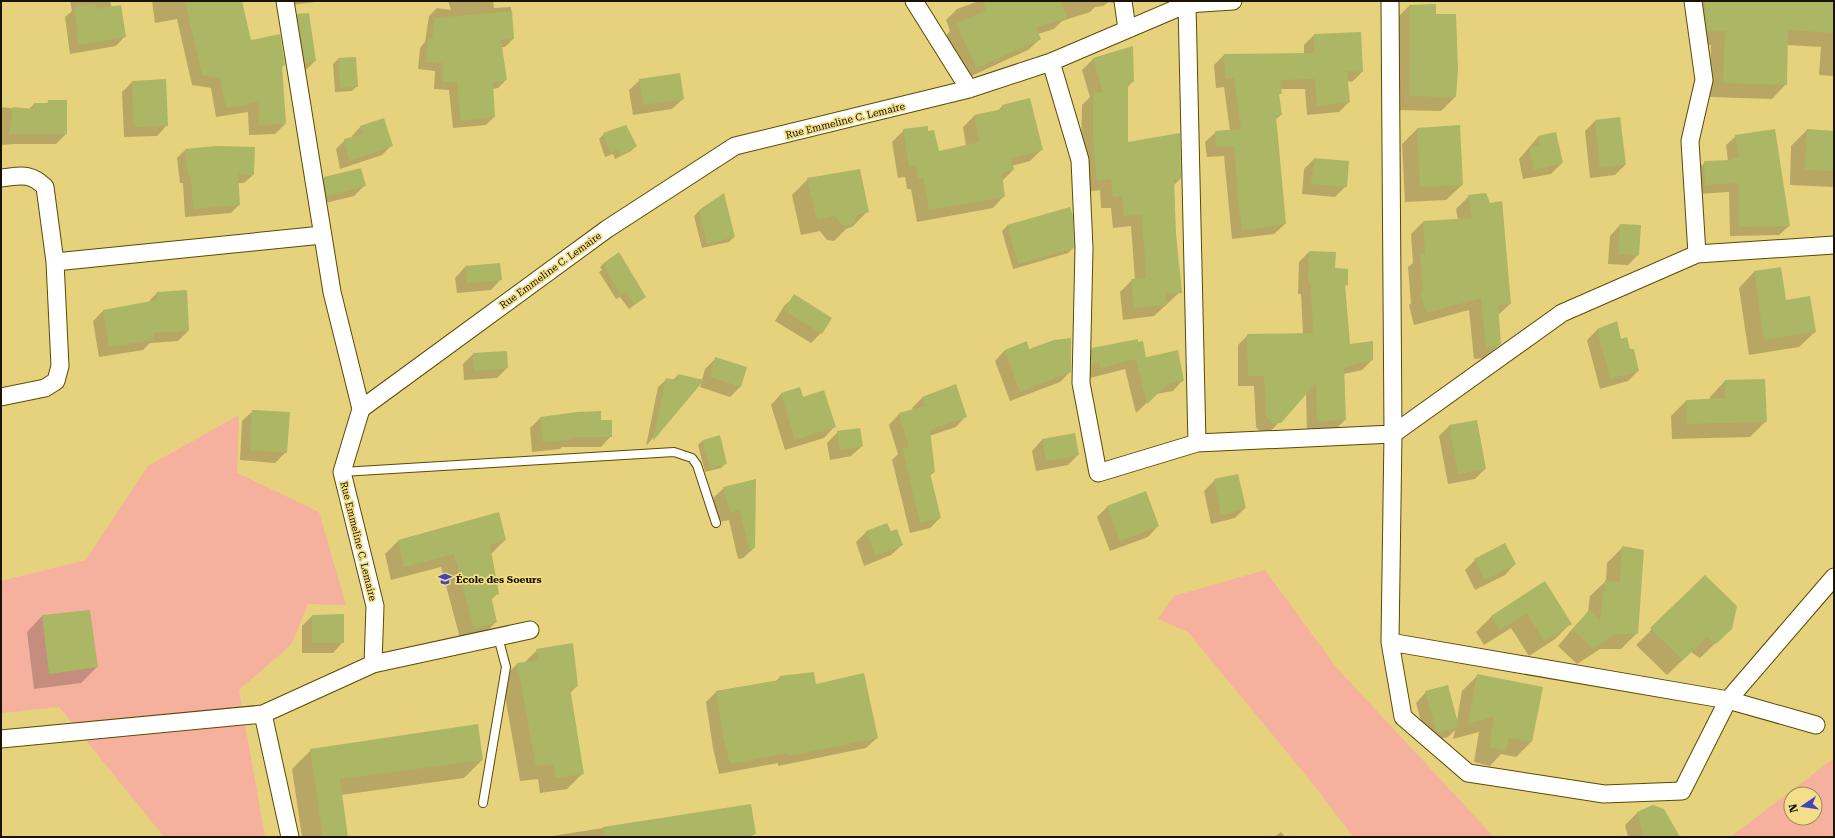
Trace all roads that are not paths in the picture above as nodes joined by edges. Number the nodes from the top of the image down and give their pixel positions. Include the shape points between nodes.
1 (285, 1) edge
2 (914, 1) edge
3 (1123, 1) edge
4 (1232, 1) edge
5 (1390, 1) edge
6 (1693, 1) edge
7 (1187, 4) junction
8 (1127, 29) junction
9 (1051, 62) junction
10 (969, 89) junction
11 (1, 178) edge
12 (322, 235) junction
13 (1834, 245) edge
14 (1697, 254) junction
15 (56, 262) junction
16 (1, 397) edge
17 (361, 409) junction
18 (1393, 434) junction
19 (1197, 442) junction
20 (342, 472) junction
21 (716, 523) dead end
22 (1834, 578) edge
23 (530, 630) dead end
24 (498, 637) junction
25 (1390, 642) junction
26 (373, 664) junction
27 (1728, 700) junction
28 (263, 714) junction
29 (1816, 725) dead end
30 (1, 738) edge
31 (482, 803) dead end
32 (290, 837) edge

1 - 12 street
2 - 10 street
3 - 8 street
4 - 7 street, Rue Emmeline C. Lemaire
5 - 18 street
6 - 14 street via 1704,80 1690,141
7 - 8 street, Rue Emmeline C. Lemaire
7 - 19 street
8 - 9 street, Rue Emmeline C. Lemaire
9 - 10 street, Rue Emmeline C. Lemaire
9 - 19 street via 1080,160 1084,248 1080,383 1098,473
10 - 17 street, Rue Emmeline C. Lemaire via 735,146 607,228
11 - 15 street via 24,175 36,179 45,187
12 - 15 street
12 - 17 street via 332,292
13 - 14 street
14 - 18 street via 1562,313
15 - 16 street via 60,366 56,381 45,388
17 - 20 street, Rue Emmeline C. Lemaire
18 - 19 street
18 - 25 street
20 - 21 lane via 674,452 692,458 697,465
20 - 26 street, Rue Emmeline C. Lemaire via 375,606
22 - 27 street
23 - 24 street
24 - 26 street
24 - 31 lane via 506,667
25 - 27 street
25 - 27 street via 1403,717 1468,773 1604,794 1682,791
26 - 28 street
27 - 29 street
28 - 30 street
28 - 32 street

